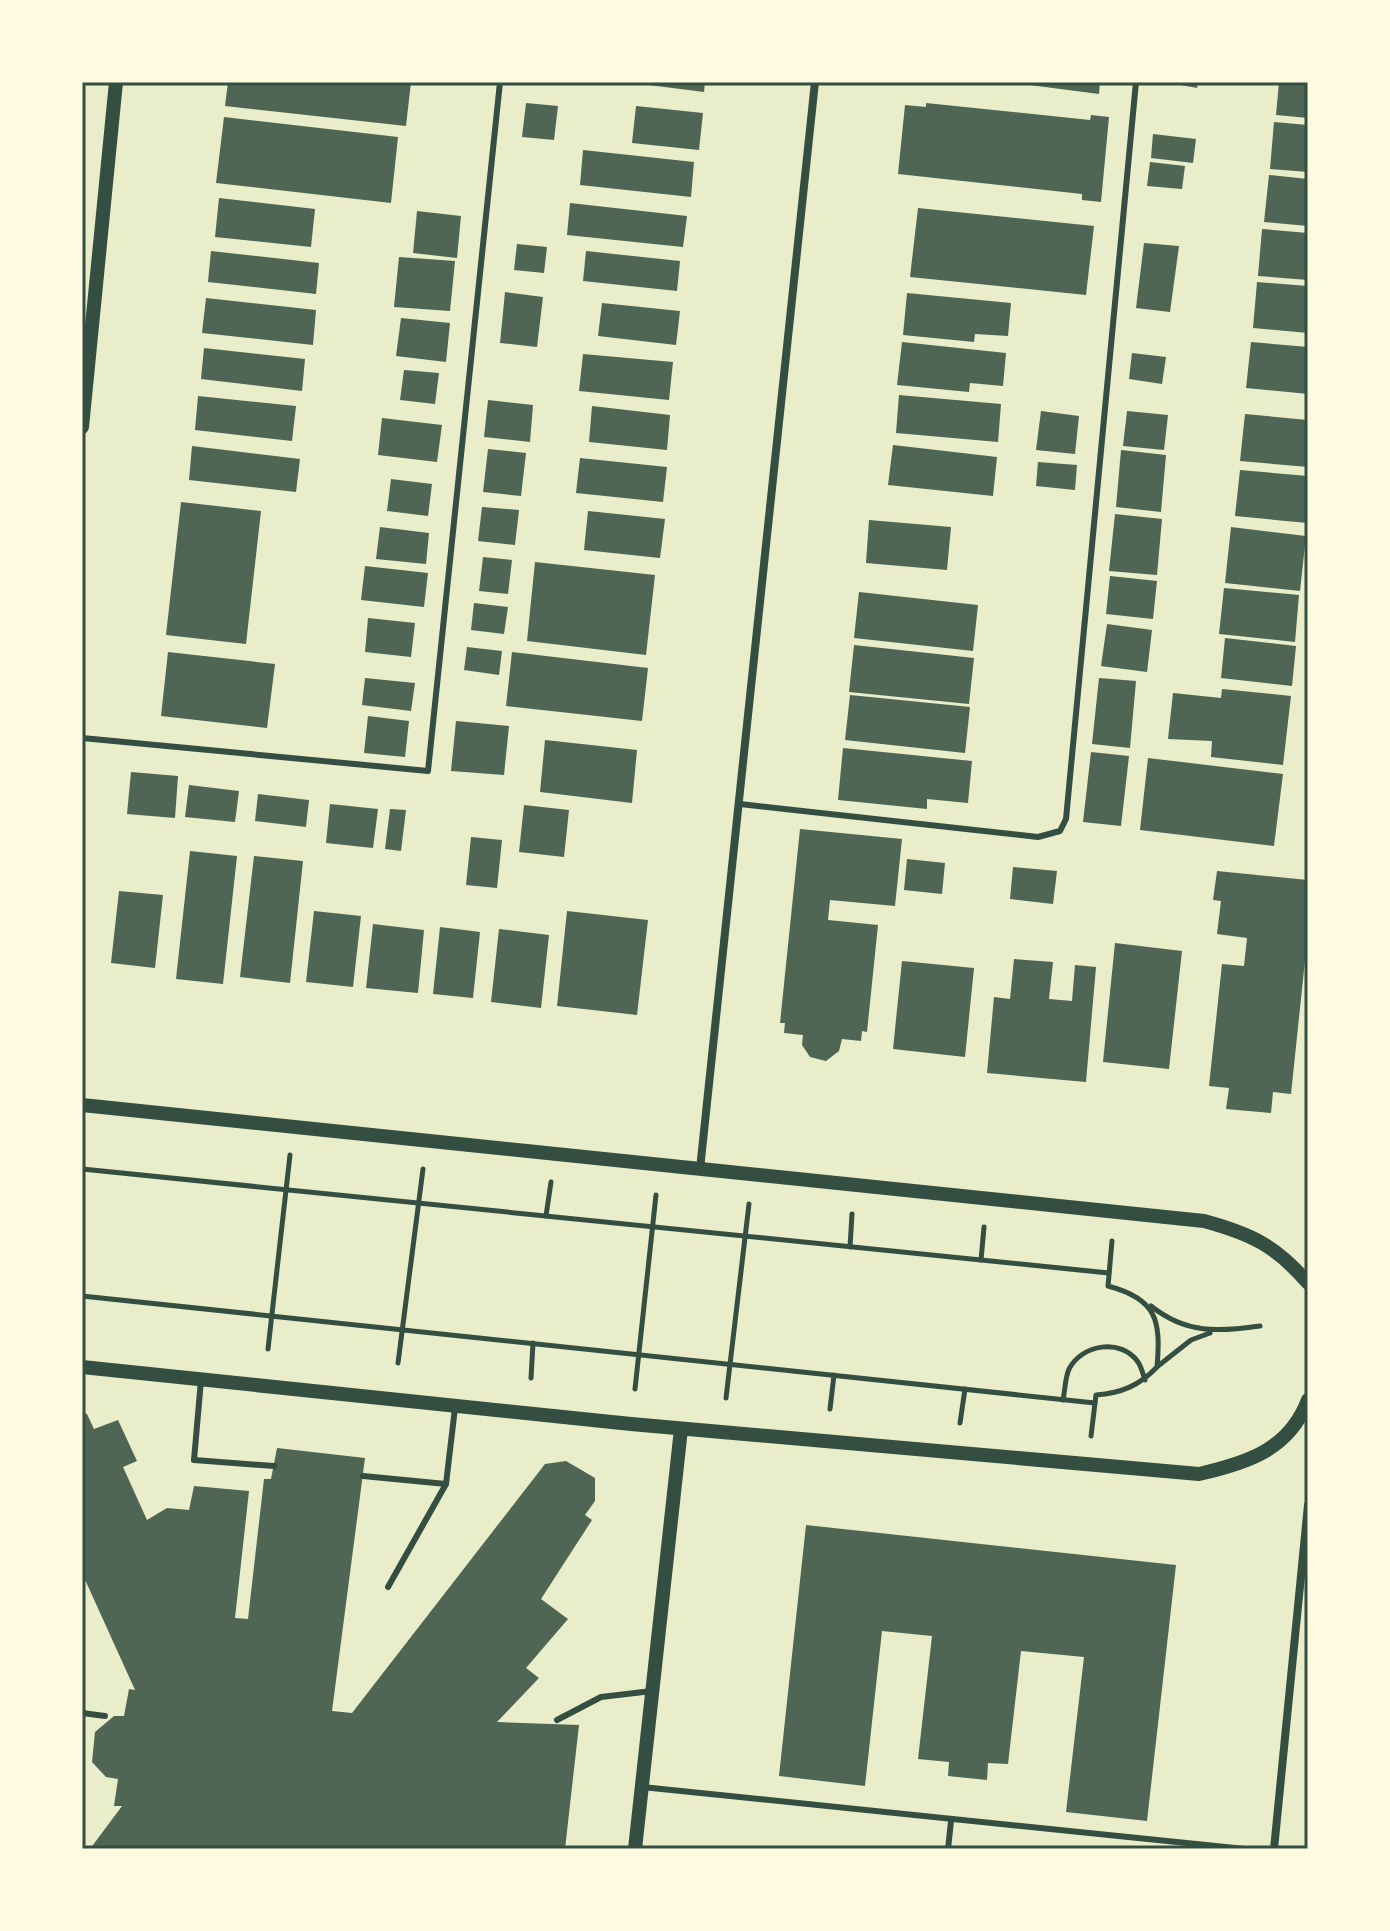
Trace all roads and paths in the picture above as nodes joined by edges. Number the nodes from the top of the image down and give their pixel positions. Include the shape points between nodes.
1 (116, 82) edge
2 (500, 82) edge
3 (815, 82) edge
4 (1136, 82) edge
5 (82, 427) edge
6 (82, 738) edge
7 (740, 804) junction
8 (82, 1105) edge
9 (290, 1154) dead end
10 (423, 1168) dead end
11 (82, 1169) edge
12 (700, 1169) junction
13 (551, 1181) dead end
14 (286, 1190) junction
15 (656, 1193) dead end
16 (418, 1203) junction
17 (749, 1203) dead end
18 (852, 1214) dead end
19 (546, 1216) junction
20 (653, 1227) junction
21 (984, 1227) dead end
22 (745, 1236) junction
23 (1112, 1241) dead end
24 (850, 1247) junction
25 (981, 1260) junction
26 (1109, 1273) junction
27 (1308, 1283) edge
28 (82, 1296) edge
29 (1147, 1303) junction
30 (271, 1315) junction
31 (1260, 1326) dead end
32 (402, 1329) junction
33 (1211, 1332) junction
34 (533, 1343) junction
35 (268, 1349) dead end
36 (639, 1355) junction
37 (398, 1363) dead end
38 (730, 1364) junction
39 (82, 1367) edge
40 (1157, 1367) junction
41 (834, 1375) junction
42 (531, 1378) dead end
43 (201, 1380) junction
44 (1145, 1380) junction
45 (635, 1389) dead end
46 (965, 1389) junction
47 (726, 1398) dead end
48 (1063, 1400) junction
49 (1308, 1400) edge
50 (1095, 1403) junction
51 (455, 1406) junction
52 (830, 1409) dead end
53 (960, 1423) dead end
54 (681, 1429) junction
55 (1091, 1437) dead end
56 (274, 1466) dead end
57 (363, 1476) dead end
58 (446, 1484) junction
59 (1308, 1505) edge
60 (388, 1587) dead end
61 (652, 1691) junction
62 (82, 1713) edge
63 (105, 1716) dead end
64 (557, 1720) dead end
65 (642, 1787) junction
66 (951, 1821) junction
67 (635, 1849) edge
68 (948, 1849) edge
69 (1245, 1849) edge
70 (1274, 1849) edge

1 - 5 street
2 - 6 lane via 428,771
3 - 7 street
4 - 7 lane via 1066,819 1060,831 1038,837
7 - 12 street
8 - 12 street
9 - 14 path
10 - 16 path
11 - 14 path
12 - 27 street via 1204,1221 1244,1232 1271,1247
13 - 19 path
14 - 16 path
14 - 30 path
15 - 20 path
16 - 19 path
16 - 32 path
17 - 22 path
18 - 24 path
19 - 20 path
20 - 22 path
20 - 36 path
21 - 25 path
22 - 24 path
22 - 38 path
23 - 26 path
24 - 25 path
25 - 26 path
26 - 29 path via 1108,1286
28 - 30 path
29 - 33 path via 1165,1318
29 - 40 path via 1157,1321
30 - 32 path
30 - 35 path
31 - 33 path
32 - 34 path
32 - 37 path
33 - 40 path via 1191,1340
34 - 36 path
34 - 42 path
36 - 38 path
36 - 45 path
38 - 41 path
38 - 47 path
39 - 43 street
40 - 44 path
41 - 46 path
41 - 52 path
43 - 51 street
43 - 56 lane via 194,1460
44 - 48 path via 1138,1362 1122,1348 1100,1346 1083,1353 1069,1369
44 - 50 path via 1119,1393 1096,1395
46 - 48 path
46 - 53 path
48 - 50 path
49 - 54 street via 1299,1423 1275,1445 1244,1463 1199,1474
50 - 55 path
51 - 54 street
51 - 58 lane
54 - 61 street
57 - 58 lane
58 - 60 lane
59 - 70 street
61 - 64 lane via 601,1697
61 - 65 street
62 - 63 lane
65 - 66 lane
65 - 67 street
66 - 68 lane
66 - 69 lane

